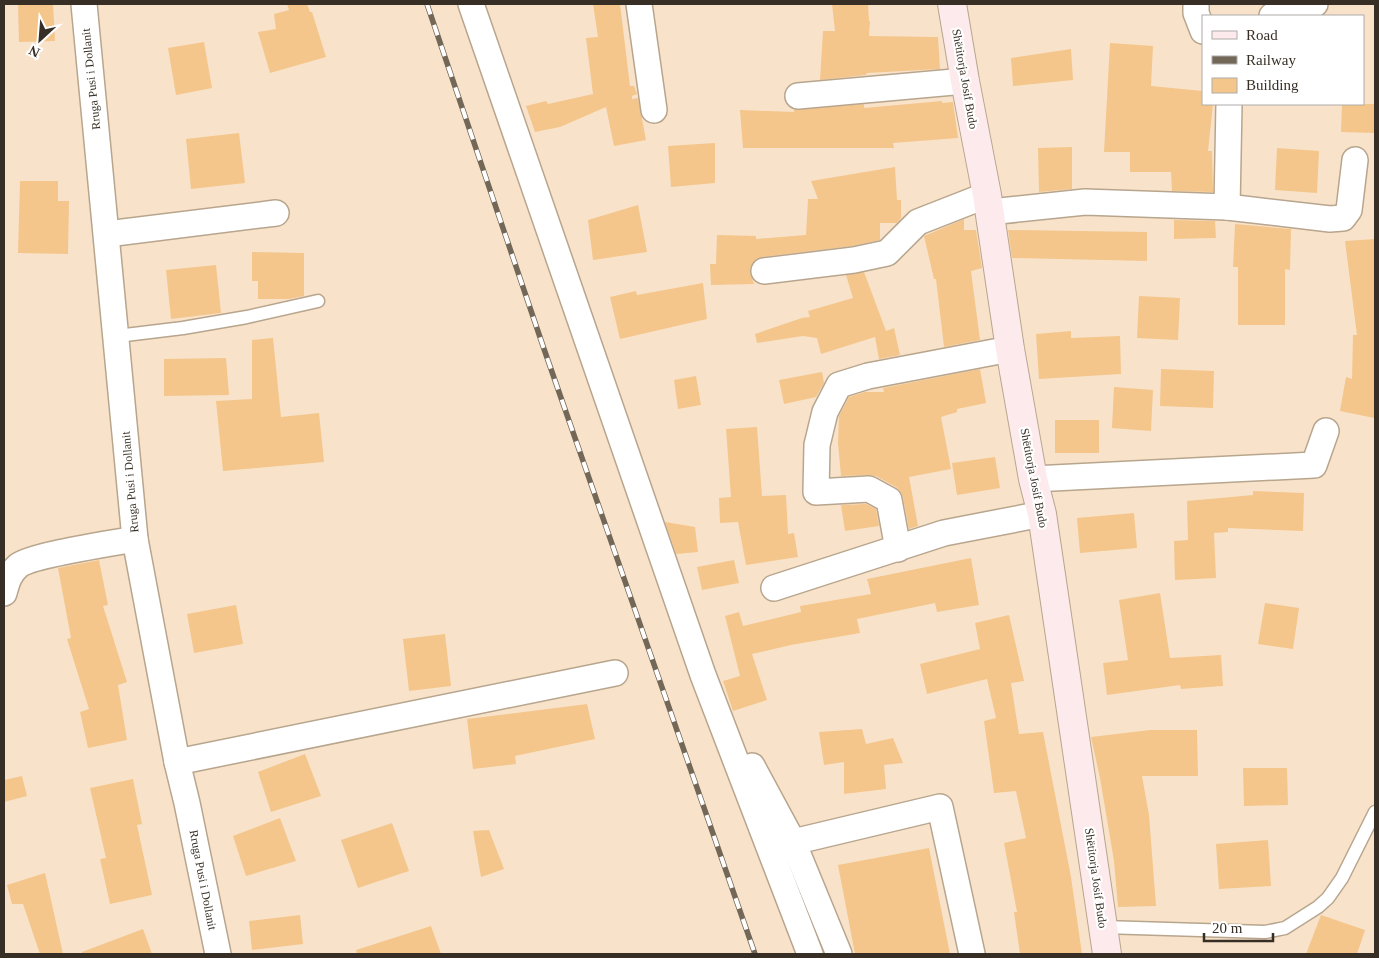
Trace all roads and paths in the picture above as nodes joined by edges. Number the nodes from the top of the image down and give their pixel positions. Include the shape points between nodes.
1 (84, 4) edge
2 (471, 4) edge
3 (639, 4) edge
4 (952, 4) edge
5 (1196, 4) edge
6 (1315, 4) edge
7 (1274, 15) edge
8 (1202, 28) edge
9 (964, 81) junction
10 (798, 96) dead end
11 (1229, 105) edge
12 (654, 110) dead end
13 (1356, 160) dead end
14 (989, 204) junction
15 (1227, 207) junction
16 (276, 213) dead end
17 (107, 234) junction
18 (764, 271) dead end
19 (318, 301) dead end
20 (116, 336) junction
21 (1010, 349) junction
22 (1326, 431) dead end
23 (1033, 479) junction
24 (1042, 514) junction
25 (135, 539) junction
26 (898, 549) junction
27 (774, 588) dead end
28 (4, 593) edge
29 (615, 673) dead end
30 (177, 762) junction
31 (752, 766) dead end
32 (1375, 812) edge
33 (793, 842) junction
34 (1103, 927) junction
35 (218, 954) edge
36 (810, 954) edge
37 (839, 954) edge
38 (972, 954) edge
39 (1107, 954) edge

1 - 17 street, Rruga Pusi i Dollanit
2 - 36 street via 703,675
3 - 12 street
4 - 9 main road, Shëtitorja Josif Budo
5 - 8 street
6 - 7 street via 1292,7
9 - 10 street
9 - 14 main road, Shëtitorja Josif Budo
11 - 15 street
13 - 15 street via 1349,210 1343,218
14 - 15 street via 1085,202
14 - 18 street via 918,222 887,253
14 - 21 main road, Shëtitorja Josif Budo
16 - 17 street
17 - 20 street, Rruga Pusi i Dollanit
19 - 20 lane via 248,318
20 - 25 street, Rruga Pusi i Dollanit
21 - 23 main road, Shëtitorja Josif Budo
21 - 26 street via 868,376 839,385 825,412 817,445 816,492 869,489 889,500
22 - 23 street via 1314,465
23 - 24 main road, Shëtitorja Josif Budo
24 - 26 street via 944,533
24 - 34 main road, Shëtitorja Josif Budo
25 - 28 street via 20,564 8,578
25 - 30 street, Rruga Pusi i Dollanit
26 - 27 street
29 - 30 street
30 - 35 street, Rruga Pusi i Dollanit
31 - 33 street
32 - 34 lane via 1342,878 1328,898 1285,928 1265,932
33 - 37 street
33 - 38 street via 940,806
34 - 39 main road, Shëtitorja Josif Budo

